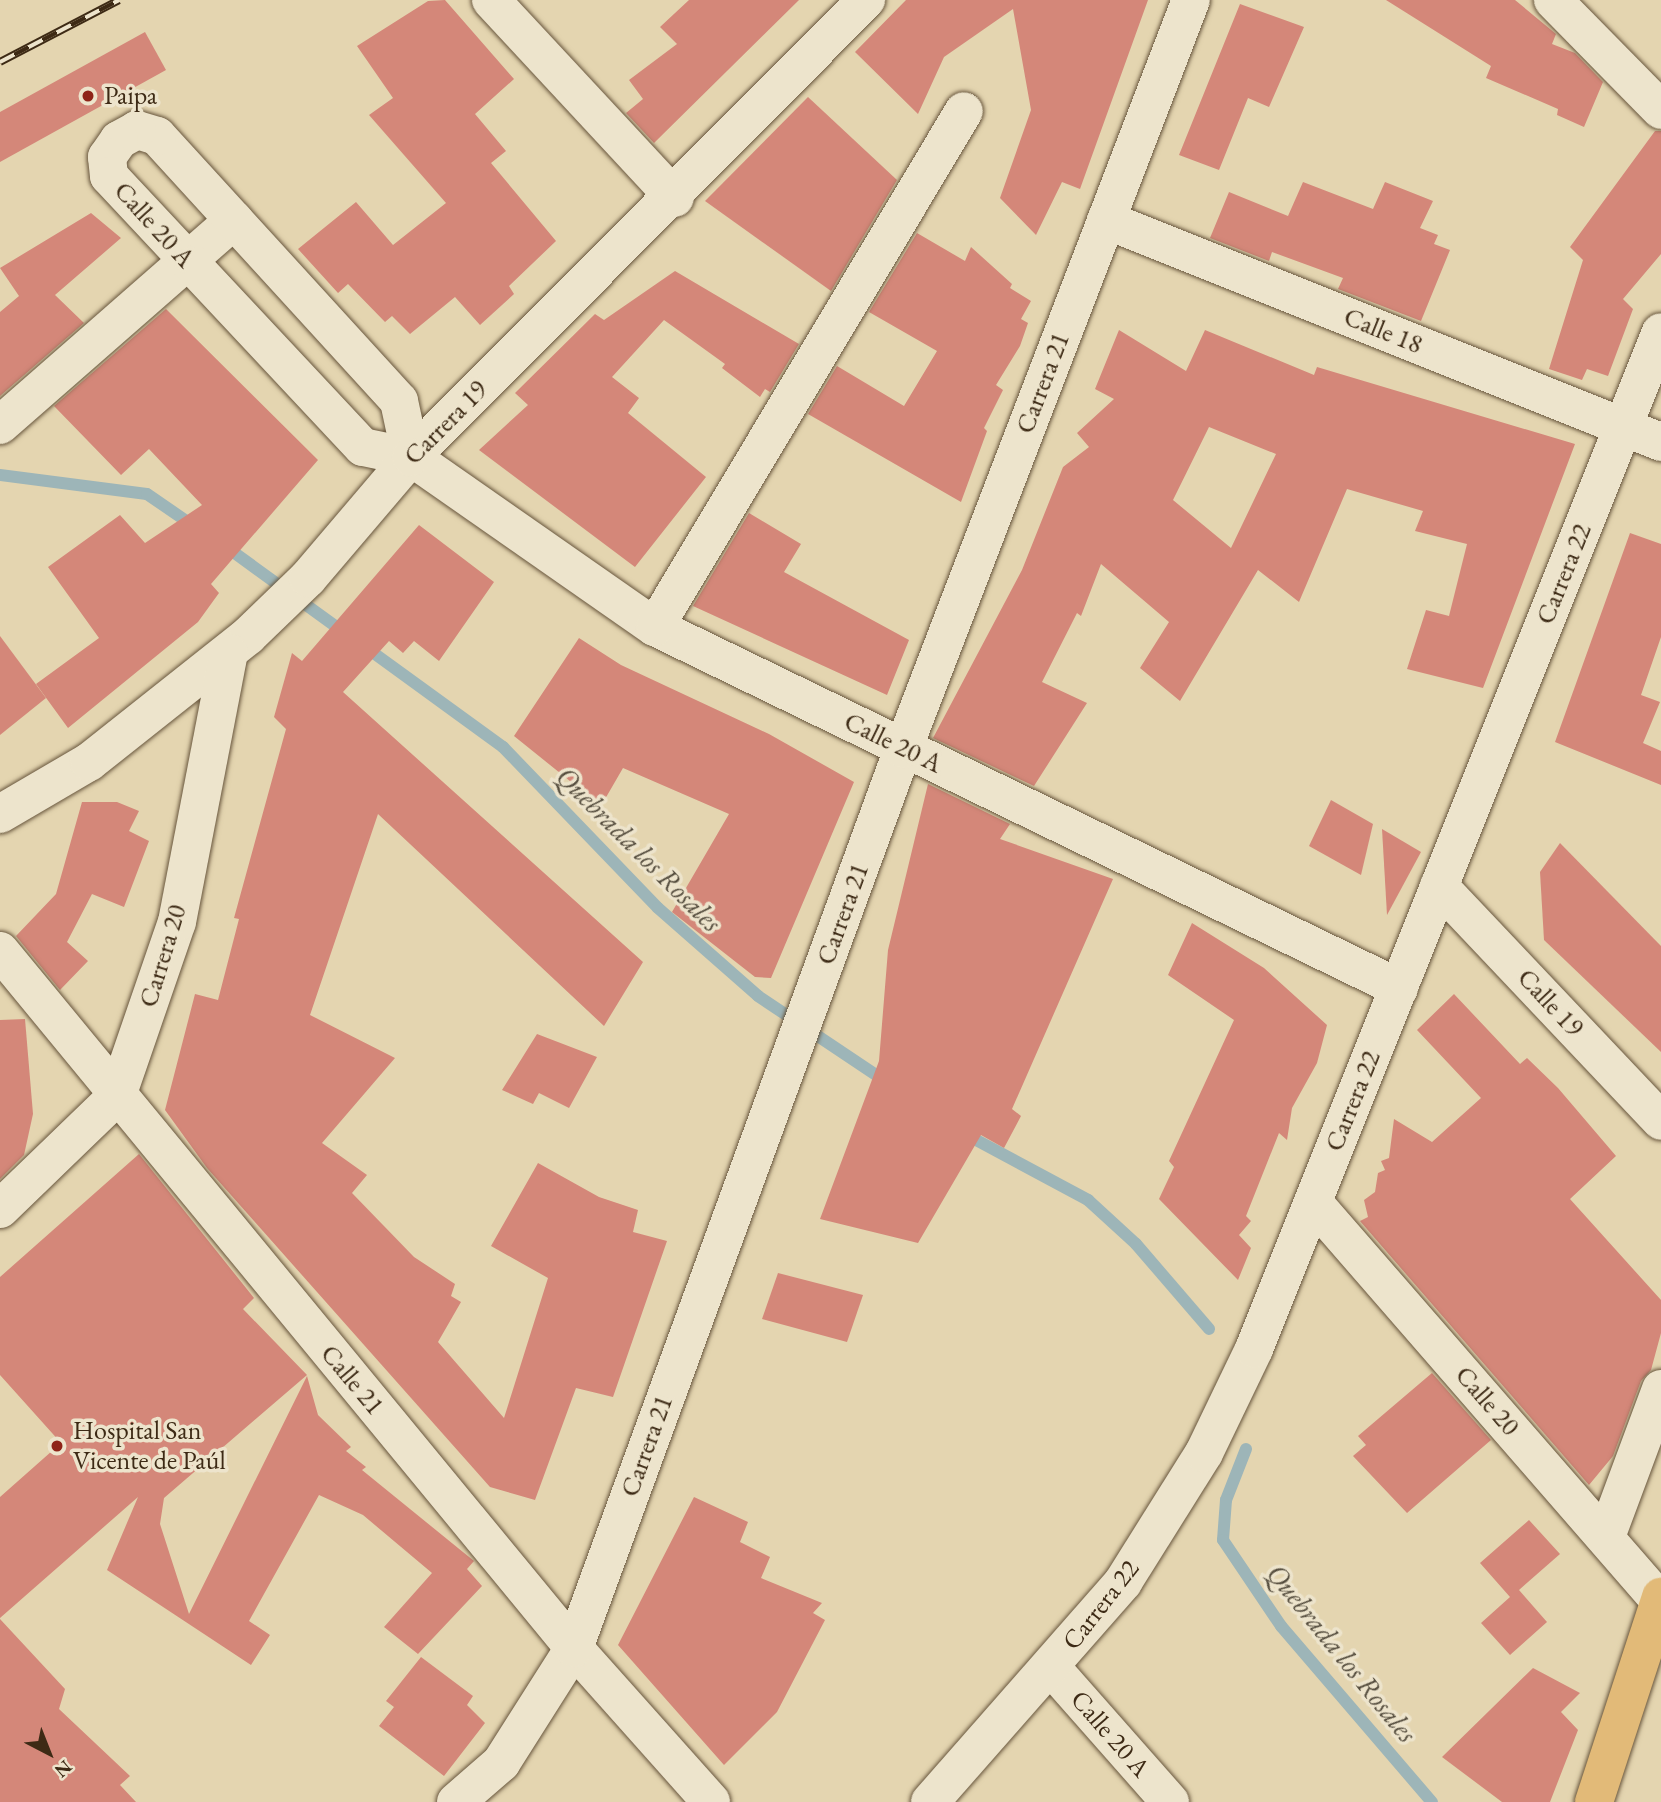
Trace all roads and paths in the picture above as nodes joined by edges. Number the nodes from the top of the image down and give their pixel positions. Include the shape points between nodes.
1 (491, 0) edge
2 (866, 0) edge
3 (1191, 0) edge
4 (1553, 0) edge
5 (1661, 110) edge
6 (964, 111) dead end
7 (675, 198) junction
8 (234, 220) junction
9 (1106, 220) junction
10 (187, 262) junction
11 (1661, 332) edge
12 (0, 425) edge
13 (1623, 427) junction
14 (1661, 442) edge
15 (411, 457) junction
16 (655, 626) junction
17 (239, 645) junction
18 (903, 749) junction
19 (0, 814) edge
20 (1439, 886) junction
21 (0, 951) edge
22 (1399, 988) junction
23 (117, 1096) junction
24 (1661, 1121) edge
25 (1313, 1202) junction
26 (0, 1209) edge
27 (1661, 1389) edge
28 (1606, 1537) junction
29 (1660, 1599) edge
30 (574, 1648) junction
31 (1051, 1667) junction
32 (456, 1802) edge
33 (711, 1802) edge
34 (930, 1802) edge
35 (1170, 1802) edge
36 (1594, 1802) edge

1 - 7 street
2 - 7 street, Carrera 19
3 - 9 street, Carrera 21
4 - 5 street
6 - 16 street
7 - 15 street, Carrera 19
8 - 10 street
8 - 10 street, Calle 20 A via 157,136 137,130 119,140 107,157 109,176
8 - 15 street, Calle 20 A via 399,401
9 - 13 street, Calle 18
9 - 18 street, Carrera 21
10 - 12 street
10 - 15 street, Calle 20 A via 363,447
11 - 13 street, Carrera 22
13 - 14 street, Calle 18
13 - 20 street, Carrera 22
15 - 16 street, Calle 20 A
15 - 17 street, Carrera 19 via 308,578
16 - 18 street, Calle 20 A
17 - 19 street, Carrera 19 via 89,762
17 - 23 street, Carrera 20 via 177,922
18 - 22 street, Calle 20 A
18 - 30 street, Carrera 21
20 - 22 street, Carrera 22
20 - 24 street, Calle 19
21 - 23 street, Calle 21
22 - 25 street, Carrera 22
23 - 26 street, Carrera 20
23 - 30 street, Calle 21
25 - 28 street, Calle 20
25 - 31 street, Carrera 22 via 1224,1412 1123,1582
27 - 28 street
28 - 29 street, Calle 20
29 - 36 highway
30 - 32 street, Carrera 21 via 501,1763
30 - 33 street, Calle 21
31 - 34 street, Carrera 22
31 - 35 street, Calle 20 A

